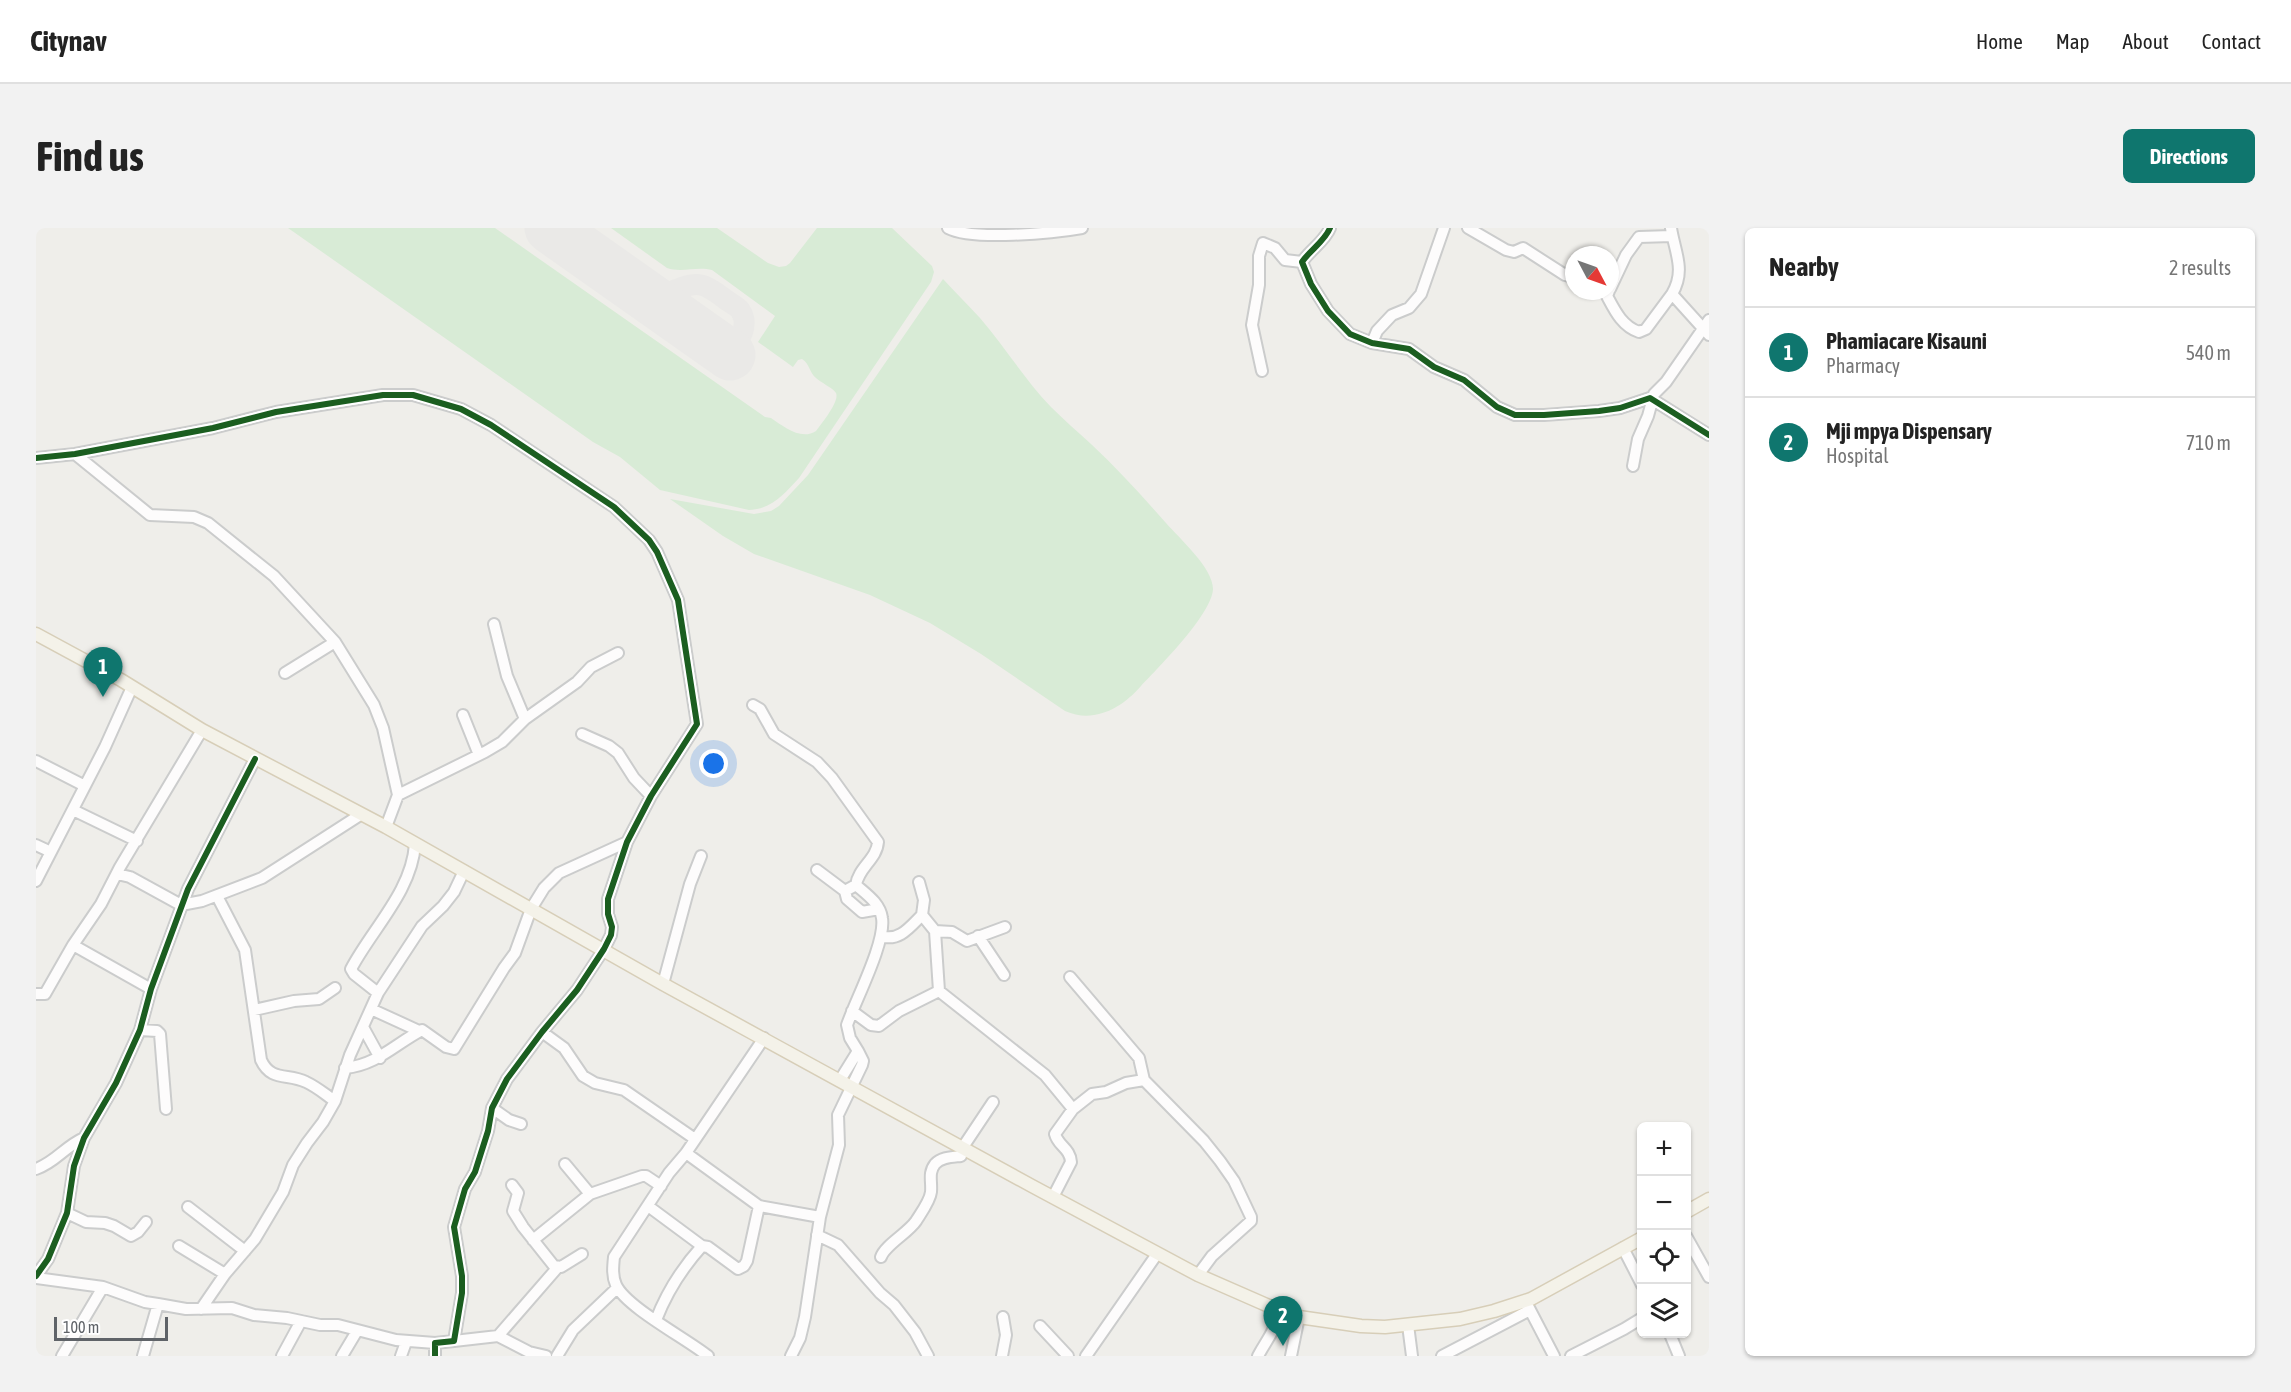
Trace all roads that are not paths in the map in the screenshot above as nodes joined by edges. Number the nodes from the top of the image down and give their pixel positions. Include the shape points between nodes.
1 (1082, 228) edge
2 (1330, 228) edge
3 (1444, 228) edge
4 (1468, 228) edge
5 (952, 229) edge
6 (1048, 231) edge
7 (1672, 232) edge
8 (1302, 262) junction
9 (1619, 269) edge
10 (1565, 275) edge
11 (1672, 294) junction
12 (1610, 300) edge
13 (1707, 328) edge
14 (1372, 343) junction
15 (1262, 371) dead end
16 (1652, 399) junction
17 (1708, 431) edge
18 (75, 454) junction
19 (36, 458) edge
20 (1633, 466) dead end
21 (494, 624) dead end
22 (36, 634) edge
23 (334, 642) junction
24 (618, 652) dead end
25 (285, 673) dead end
26 (132, 687) junction
27 (753, 705) dead end
28 (463, 716) dead end
29 (525, 719) junction
30 (202, 730) junction
31 (582, 734) dead end
32 (479, 755) junction
33 (255, 759) junction
34 (36, 761) edge
35 (85, 786) junction
36 (398, 795) junction
37 (651, 796) junction
38 (73, 810) junction
39 (360, 815) junction
40 (386, 827) junction
41 (137, 841) junction
42 (627, 842) junction
43 (415, 844) junction
44 (36, 845) edge
45 (51, 852) junction
46 (701, 856) dead end
47 (817, 870) dead end
48 (464, 871) junction
49 (117, 874) junction
50 (36, 881) edge
51 (919, 882) dead end
52 (856, 885) junction
53 (845, 891) junction
54 (217, 896) junction
55 (181, 905) junction
56 (531, 909) junction
57 (879, 909) junction
58 (922, 915) junction
59 (1005, 927) dead end
60 (935, 931) junction
61 (881, 936) junction
62 (978, 936) junction
63 (73, 945) junction
64 (604, 949) junction
65 (1004, 975) dead end
66 (1070, 977) dead end
67 (663, 984) junction
68 (335, 988) dead end
69 (151, 989) junction
70 (939, 991) junction
71 (378, 993) junction
72 (36, 994) edge
73 (371, 1009) junction
74 (254, 1010) junction
75 (852, 1011) junction
76 (363, 1027) junction
77 (140, 1030) junction
78 (419, 1031) junction
79 (542, 1032) junction
80 (764, 1038) junction
81 (858, 1051) junction
82 (380, 1058) junction
83 (345, 1068) junction
84 (840, 1080) junction
85 (1144, 1080) junction
86 (852, 1086) junction
87 (335, 1101) junction
88 (993, 1102) dead end
89 (492, 1108) junction
90 (166, 1109) dead end
91 (1073, 1109) junction
92 (521, 1124) dead end
93 (945, 1137) junction
94 (84, 1138) junction
95 (695, 1139) junction
96 (963, 1147) junction
97 (686, 1153) junction
98 (565, 1164) dead end
99 (36, 1169) edge
100 (512, 1185) dead end
101 (661, 1186) junction
102 (590, 1194) junction
103 (1053, 1197) junction
104 (1709, 1198) edge
105 (648, 1206) junction
106 (759, 1206) junction
107 (188, 1207) dead end
108 (1691, 1209) edge
109 (67, 1213) junction
110 (820, 1217) junction
111 (146, 1222) dead end
112 (817, 1235) junction
113 (533, 1240) junction
114 (1637, 1240) edge
115 (1691, 1245) edge
116 (179, 1246) dead end
117 (702, 1246) junction
118 (1623, 1248) junction
119 (245, 1251) junction
120 (582, 1254) dead end
121 (1157, 1254) junction
122 (881, 1257) dead end
123 (558, 1267) junction
124 (225, 1274) junction
125 (1198, 1275) junction
126 (36, 1277) edge
127 (1709, 1277) edge
128 (1641, 1284) edge
129 (103, 1287) junction
130 (617, 1288) junction
131 (158, 1304) junction
132 (1528, 1305) junction
133 (201, 1309) junction
134 (1278, 1310) junction
135 (1003, 1317) dead end
136 (1299, 1317) junction
137 (656, 1320) junction
138 (1637, 1320) edge
139 (301, 1321) junction
140 (1408, 1325) junction
141 (1040, 1326) dead end
142 (357, 1331) junction
143 (498, 1336) junction
144 (1672, 1338) edge
145 (406, 1341) junction
146 (454, 1341) junction
147 (435, 1343) junction
148 (62, 1356) edge
149 (143, 1356) edge
150 (282, 1356) edge
151 (342, 1356) edge
152 (401, 1356) edge
153 (435, 1356) edge
154 (546, 1356) edge
155 (557, 1356) edge
156 (708, 1356) edge
157 (791, 1356) edge
158 (928, 1356) edge
159 (1002, 1356) edge
160 (1068, 1356) edge
161 (1086, 1356) edge
162 (1258, 1356) edge
163 (1291, 1356) edge
164 (1410, 1356) edge
165 (1442, 1356) edge
166 (1554, 1356) edge
167 (1571, 1356) edge
168 (1679, 1356) edge

1 - 6 street
2 - 8 street
3 - 14 street via 1421,294 1409,308 1392,315
4 - 10 street via 1506,250 1523,249
5 - 6 street via 978,234
7 - 9 street via 1639,237
7 - 11 street via 1680,273
8 - 14 street via 1328,311 1350,334
8 - 15 street via 1285,260 1275,248 1263,243 1252,325
11 - 12 street via 1639,332 1617,316
11 - 13 street
13 - 16 street
14 - 16 street via 1409,349 1515,415 1599,411
16 - 17 street
16 - 20 street
18 - 19 street
18 - 23 street via 150,514 208,523 274,576
18 - 37 street via 276,412 383,395 413,395 438,401 491,425 614,507 649,540 675,591 696,724
21 - 29 street via 507,676
22 - 26 main road
23 - 25 street
23 - 36 street via 374,705
24 - 29 street via 591,667 577,682
26 - 30 main road
26 - 35 street
27 - 52 street via 774,734 817,762 875,835 878,848
28 - 32 street
29 - 32 street via 502,742
30 - 33 main road
30 - 41 street
31 - 37 street via 618,753
32 - 36 street
33 - 39 main road
33 - 55 street
34 - 35 street
35 - 38 street
36 - 40 street
37 - 42 street
38 - 41 street
38 - 45 street
39 - 40 main road
39 - 54 street via 262,878
40 - 43 main road
41 - 49 street
42 - 56 street via 559,873
42 - 64 street via 608,899 612,927
43 - 48 main road
43 - 71 street via 410,871 351,969
44 - 45 street
45 - 50 street
46 - 67 street
47 - 53 street
48 - 56 main road
48 - 71 street via 454,892 422,926
49 - 55 street
49 - 63 street
51 - 58 street via 924,900
52 - 53 street
52 - 57 street
53 - 57 street via 847,899 862,912
54 - 55 street
54 - 74 street via 244,950
55 - 69 street
56 - 64 main road
56 - 78 street via 515,953 454,1049
57 - 61 street
58 - 60 street
58 - 61 street via 896,937
59 - 62 street
60 - 62 street via 952,932 967,941
60 - 70 street
61 - 75 street
62 - 65 street
63 - 69 street
63 - 72 street via 45,994
64 - 67 main road
64 - 79 street
66 - 85 street via 1139,1059
67 - 80 main road
68 - 74 street via 319,999 294,1000
69 - 77 street
70 - 75 street via 879,1026 871,1025
70 - 91 street via 1045,1075
71 - 73 street
73 - 76 street
73 - 78 street
74 - 87 street via 266,1070 309,1083
75 - 81 street via 847,1024
76 - 82 street
76 - 83 street
77 - 90 street via 160,1034
77 - 94 street
78 - 82 street
79 - 89 street via 507,1079
79 - 95 street via 564,1048 583,1076 624,1090
80 - 84 main road
80 - 95 street
81 - 84 street
81 - 86 street via 863,1061
82 - 83 street
83 - 87 street
84 - 86 main road
85 - 91 street via 1092,1094
85 - 125 street via 1220,1161 1251,1217
86 - 93 main road
86 - 110 street via 838,1115 839,1145
87 - 119 street via 293,1165 283,1192
88 - 96 street
89 - 92 street
89 - 146 street via 482,1153 465,1189 454,1227 462,1276
91 - 103 street via 1055,1134 1071,1162
93 - 96 main road
93 - 122 street via 961,1156 941,1159 935,1165 930,1173 931,1193 917,1220
94 - 99 street via 69,1145 54,1161
94 - 109 street via 74,1166
95 - 97 street
96 - 103 main road
97 - 101 street
97 - 106 street
98 - 102 street
100 - 113 street via 518,1193 513,1211
101 - 102 street via 642,1176
101 - 105 street
102 - 113 street
103 - 121 main road
104 - 108 main road
105 - 117 street
105 - 130 street via 614,1257
106 - 110 street
106 - 117 street via 744,1266 738,1269
107 - 119 street
109 - 111 street via 86,1222 114,1226 131,1236
109 - 126 street
110 - 112 street
112 - 157 street via 805,1317
112 - 158 street via 838,1245 894,1305
113 - 123 street
114 - 118 main road
115 - 127 street
116 - 124 street
117 - 137 street via 675,1282
118 - 128 street
118 - 132 main road
119 - 124 street
120 - 123 street
121 - 125 main road
121 - 161 street
123 - 143 street
124 - 133 street
125 - 134 main road
126 - 129 street
129 - 131 street
129 - 148 street
130 - 137 street
130 - 155 street via 573,1330
131 - 133 street
131 - 149 street
132 - 140 main road
132 - 165 street
132 - 166 street
133 - 139 street via 232,1308
134 - 136 main road
134 - 162 street via 1276,1328
135 - 159 street via 1006,1335
136 - 140 main road via 1361,1326
136 - 163 street
137 - 156 street
138 - 167 street
139 - 142 street
139 - 150 street
140 - 164 street
141 - 160 street
142 - 145 street
142 - 151 street
143 - 146 street
143 - 154 street
144 - 168 street
145 - 147 street
145 - 152 street
146 - 147 street
147 - 153 street

